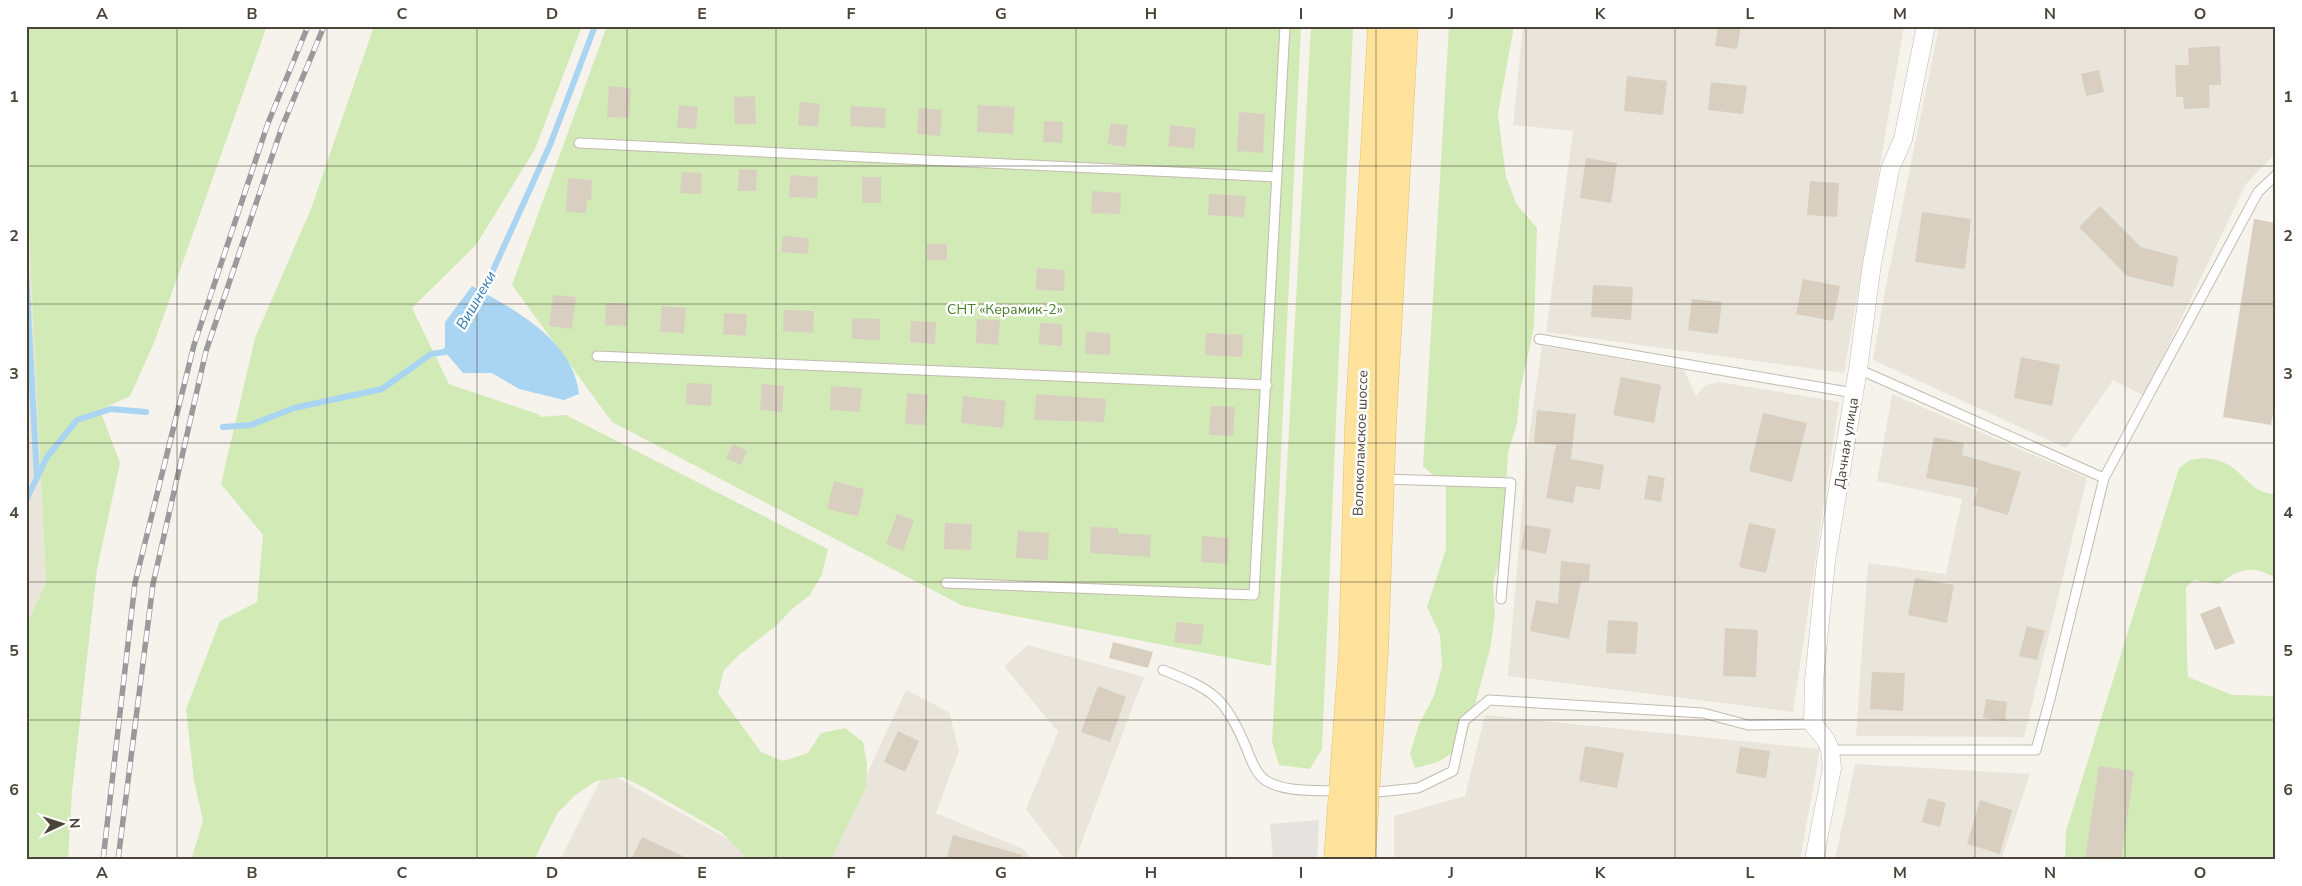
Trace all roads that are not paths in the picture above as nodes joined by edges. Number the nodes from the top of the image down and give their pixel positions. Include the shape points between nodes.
1 (1285, 26) edge
2 (1382, 26) edge
3 (1404, 26) edge
4 (1926, 26) edge
5 (579, 143) dead end
6 (2276, 175) edge
7 (1275, 177) junction
8 (1539, 339) dead end
9 (597, 356) dead end
10 (1858, 369) junction
11 (1267, 385) junction
12 (1854, 393) junction
13 (2104, 478) junction
14 (1380, 479) junction
15 (946, 583) dead end
16 (1500, 598) dead end
17 (1162, 670) dead end
18 (1813, 724) junction
19 (1830, 750) junction
20 (1354, 792) junction
21 (1338, 860) edge
22 (1361, 860) edge
23 (1814, 860) edge

1 - 7 lane
2 - 20 main road, Волоколамское шоссе via 1359,426 1353,652
3 - 14 main road, Волоколамское шоссе
4 - 10 street, Дачная улица via 1903,139 1890,169 1872,264
5 - 7 lane
6 - 13 lane via 2258,192
7 - 11 lane
8 - 12 lane
9 - 11 lane
10 - 12 street, Дачная улица
10 - 13 lane
11 - 15 lane via 1254,595
12 - 18 street, Дачная улица via 1826,561
13 - 19 lane via 2036,750
14 - 16 lane via 1511,483
14 - 20 main road, Волоколамское шоссе via 1374,652
17 - 20 lane via 1201,686 1222,702 1252,763 1265,780 1295,790
18 - 19 street
18 - 20 lane via 1748,725 1703,713 1489,700 1464,721 1453,771 1418,788
19 - 23 street via 1832,768
20 - 21 main road, Волоколамское шоссе
20 - 22 main road, Волоколамское шоссе

